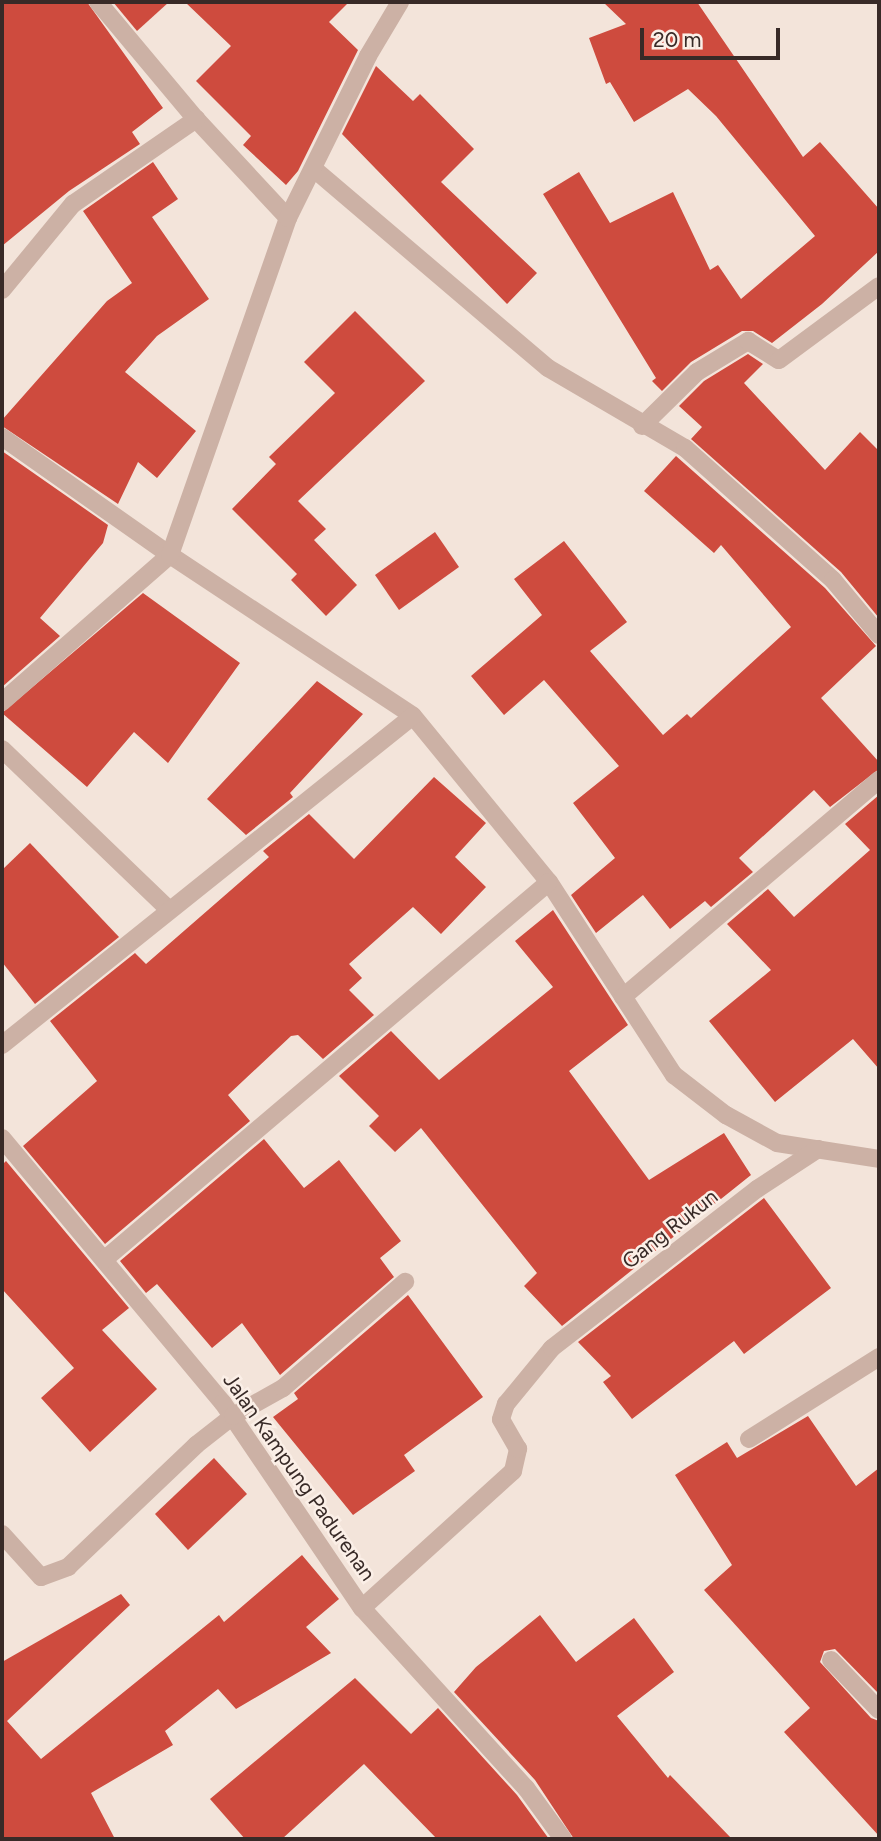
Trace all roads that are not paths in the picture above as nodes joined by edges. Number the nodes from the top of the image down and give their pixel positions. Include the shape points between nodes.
1 (98, 2) edge
2 (400, 2) edge
3 (196, 119) junction
4 (314, 169) junction
5 (288, 218) junction
6 (879, 286) edge
7 (2, 290) edge
8 (642, 426) junction
9 (2, 437) edge
10 (170, 555) junction
11 (879, 635) edge
12 (2, 702) edge
13 (413, 716) junction
14 (2, 749) edge
15 (879, 780) edge
16 (549, 882) junction
17 (167, 908) junction
18 (623, 997) junction
19 (2, 1045) edge
20 (2, 1138) edge
21 (818, 1149) junction
22 (879, 1158) edge
23 (105, 1259) junction
24 (405, 1282) dead end
25 (879, 1357) edge
26 (233, 1416) junction
27 (749, 1439) dead end
28 (2, 1534) edge
29 (362, 1608) junction
30 (831, 1660) dead end
31 (879, 1710) edge
32 (563, 1839) edge

1 - 3 street
2 - 4 street
3 - 5 street
3 - 7 street via 73,204
4 - 5 street
4 - 8 street via 548,368
5 - 10 street
6 - 8 street via 779,360 747,341 697,372
8 - 11 street via 685,448 752,505 833,580
9 - 10 street
10 - 12 street
10 - 13 street
13 - 16 street
13 - 17 street
14 - 17 street
15 - 18 street
16 - 18 street
16 - 23 street
17 - 19 street
18 - 21 street via 674,1075 726,1115 777,1143
20 - 23 street, Jalan Kampung Padurenan
21 - 22 street
21 - 29 street, Gang Rukun via 757,1189 552,1348 506,1404 501,1419 518,1449 513,1471
23 - 26 street, Jalan Kampung Padurenan
24 - 26 street via 284,1388
25 - 27 street
26 - 28 street via 68,1567 41,1577
26 - 29 street, Jalan Kampung Padurenan
29 - 32 street, Jalan Kampung Padurenan via 526,1788
30 - 31 street

